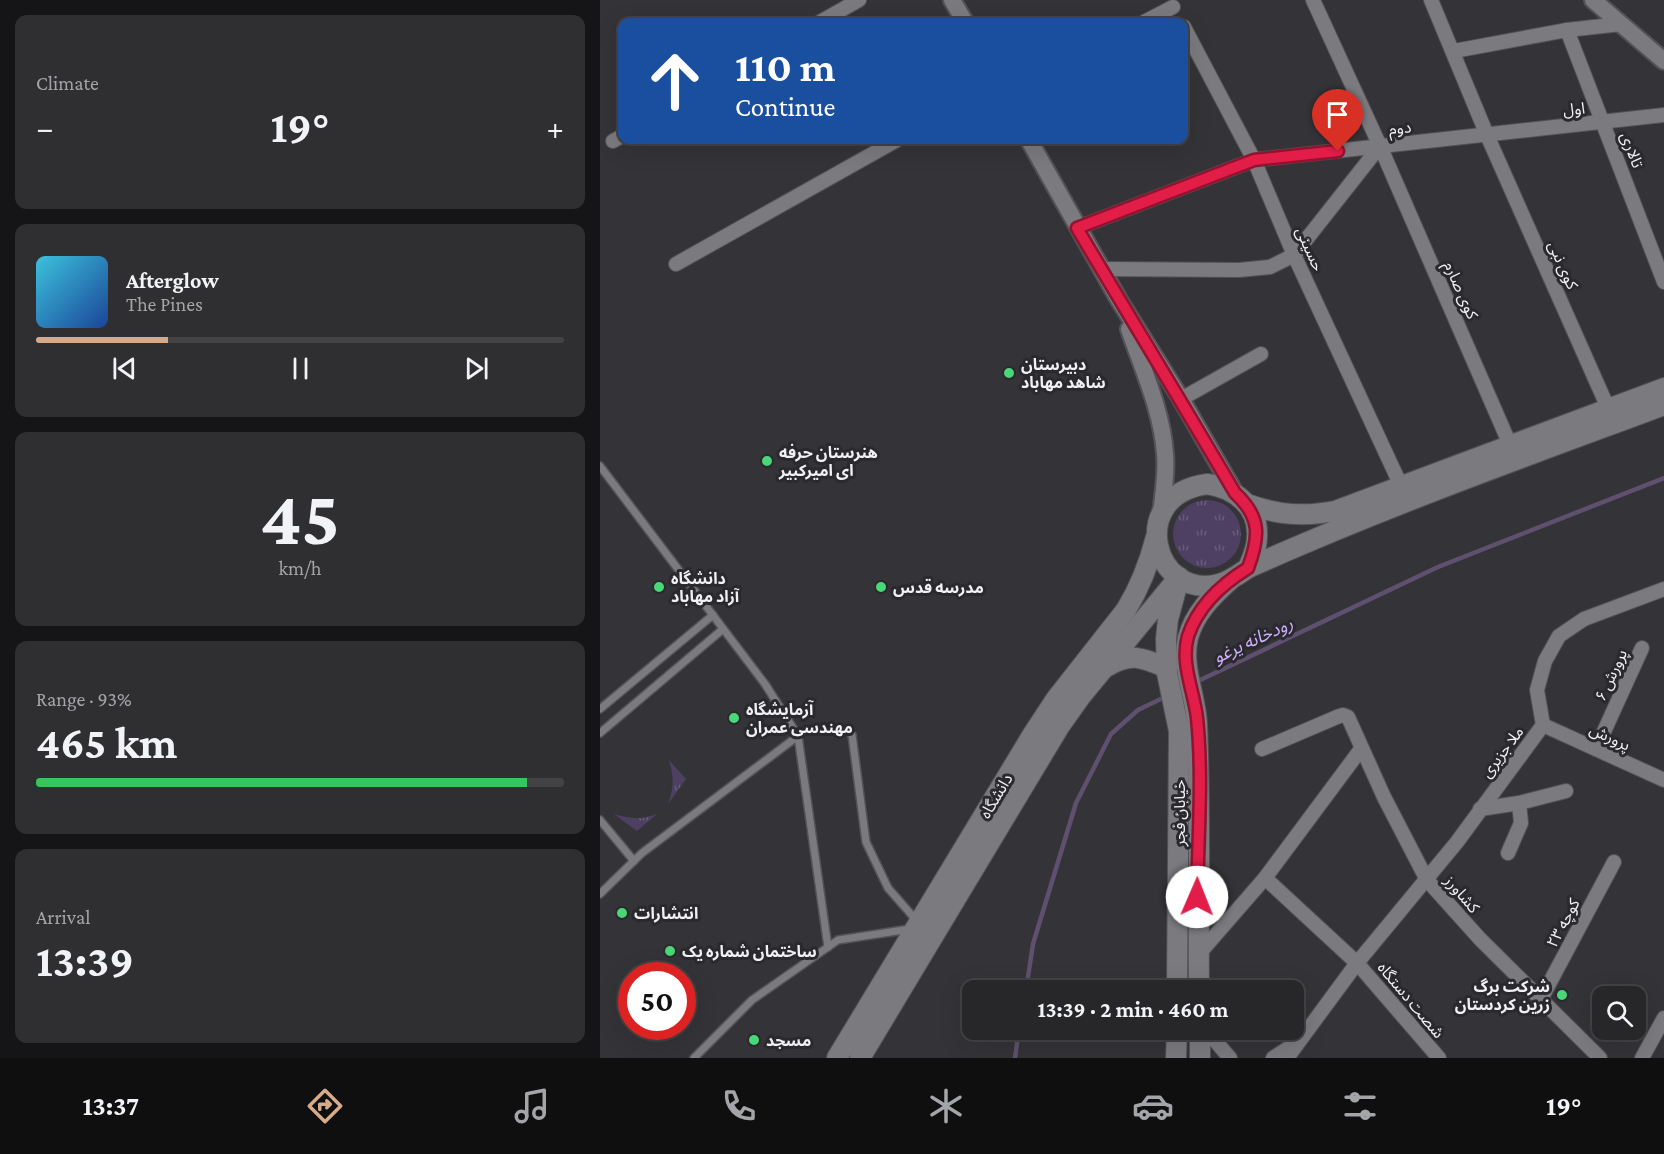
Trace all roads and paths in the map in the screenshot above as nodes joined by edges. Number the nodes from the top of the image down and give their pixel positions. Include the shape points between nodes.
1 (859, 0) edge
2 (952, 0) edge
3 (1313, 0) edge
4 (1431, 0) edge
5 (1593, 0) edge
6 (1171, 4) edge
7 (827, 18) edge
8 (963, 18) edge
9 (1150, 18) edge
10 (1179, 18) edge
11 (1621, 24) junction
12 (1567, 30) junction
13 (1188, 35) edge
14 (1454, 51) junction
15 (1663, 64) edge
16 (1664, 115) edge
17 (1604, 122) junction
18 (1487, 135) junction
19 (890, 144) edge
20 (1031, 144) edge
21 (1380, 146) junction
22 (1254, 160) junction
23 (1077, 228) junction
24 (1294, 255) junction
25 (676, 264) dead end
26 (1102, 269) junction
27 (1664, 282) edge
28 (1119, 300) junction
29 (1261, 354) dead end
30 (1664, 388) edge
31 (1180, 399) junction
32 (1664, 405) edge
33 (1608, 408) junction
34 (1511, 447) junction
35 (601, 471) edge
36 (1401, 488) junction
37 (1241, 498) junction
38 (1161, 515) junction
39 (1156, 537) junction
40 (1248, 568) junction
41 (1179, 577) junction
42 (1230, 580) junction
43 (1664, 589) edge
44 (713, 615) junction
45 (723, 629) junction
46 (1642, 648) dead end
47 (1108, 666) junction
48 (1167, 670) junction
49 (600, 709) edge
50 (1543, 725) junction
51 (600, 733) edge
52 (852, 735) dead end
53 (798, 736) junction
54 (1262, 749) dead end
55 (1361, 749) junction
56 (1596, 749) junction
57 (1664, 780) edge
58 (1566, 790) dead end
59 (1519, 803) junction
60 (1480, 809) junction
61 (600, 820) edge
62 (1508, 853) dead end
63 (634, 861) junction
64 (1614, 862) dead end
65 (1265, 878) junction
66 (1427, 880) junction
67 (600, 894) edge
68 (917, 926) junction
69 (828, 947) junction
70 (1198, 955) junction
71 (1358, 963) junction
72 (1177, 980) edge
73 (1199, 980) edge
74 (1541, 999) junction
75 (1664, 1018) edge
76 (1304, 1035) edge
77 (1177, 1040) edge
78 (1200, 1040) edge
79 (1214, 1040) edge
80 (1300, 1040) joint
81 (1435, 1057) edge
82 (694, 1058) edge
83 (837, 1058) edge
84 (860, 1058) edge
85 (1176, 1058) edge
86 (1200, 1058) edge
87 (1230, 1058) edge
88 (1273, 1058) edge
89 (1287, 1058) edge
90 (1600, 1058) edge
91 (1642, 1058) edge

1 - 7 street
2 - 8 street
3 - 21 street, کوی صارم
4 - 14 street, کوی نبی
5 - 11 street
6 - 9 street
6 - 10 street
11 - 12 street
11 - 15 street
12 - 14 street
12 - 17 street, تالاری
13 - 22 street, حسینی
14 - 18 street, کوی نبی
16 - 17 street, اول
17 - 18 street, اول
17 - 27 street, تالاری
18 - 21 street, دوم
18 - 33 street, کوی نبی
19 - 25 street
20 - 23 street
21 - 22 street, دوم
21 - 24 street
21 - 34 street, کوی صارم
22 - 23 street, دوم
22 - 24 street, حسینی
23 - 26 street
24 - 26 street via 1270,267 1239,270
24 - 36 street, حسینی
26 - 28 street
28 - 31 street
28 - 38 street via 1160,420 1165,454
29 - 31 street
30 - 33 main road
31 - 37 street
32 - 40 main road via 1454,483
33 - 34 main road
34 - 36 main road
35 - 44 lane
36 - 37 main road via 1314,515 1271,512
37 - 38 main road via 1214,485 1193,486 1168,502
37 - 40 main road via 1255,519 1257,536
38 - 39 main road
39 - 41 main road via 1163,560
39 - 68 main road, دانشگاه via 1143,580 1130,603 1056,699
40 - 42 main road
41 - 42 main road via 1204,585
41 - 47 main road, دانشگاه
41 - 48 main road, خیابان فجر via 1166,628
42 - 70 main road, خیابان فجر via 1198,616 1188,637 1186,659 1197,717
43 - 50 street, ملا جزیری via 1584,619 1559,636 1545,661 1537,690
44 - 45 lane
44 - 49 lane
45 - 51 lane
45 - 53 lane
46 - 56 street, پرورش ۶
47 - 48 main road via 1139,657
47 - 84 main road, دانشگاه via 1059,728
48 - 72 main road, خیابان فجر via 1179,731
50 - 56 street, پرورش
50 - 60 street, ملا جزیری
52 - 68 lane via 866,842 888,888
53 - 63 lane
53 - 69 lane
54 - 55 street, کشاورز via 1343,715 1348,717
55 - 65 street
55 - 66 street, کشاورز
56 - 57 street, پرورش
58 - 59 street
59 - 60 street
59 - 62 street via 1521,823
60 - 66 street, ملا جزیری
61 - 63 lane
63 - 67 lane
64 - 74 street, کوچه ۲۳
65 - 70 street
65 - 71 street, شصت دستگاه
66 - 71 street, ملا جزیری
66 - 74 street, کشاورز
68 - 69 lane via 838,940
68 - 83 main road, دانشگاه
69 - 82 lane via 752,1000
70 - 73 main road, خیابان فجر
71 - 76 street, ملا جزیری
71 - 81 street, شصت دستگاه
74 - 90 street, کشاورز
75 - 91 street
77 - 85 main road
78 - 86 main road
79 - 87 street
80 - 88 street
80 - 89 street, ملا جزیری

